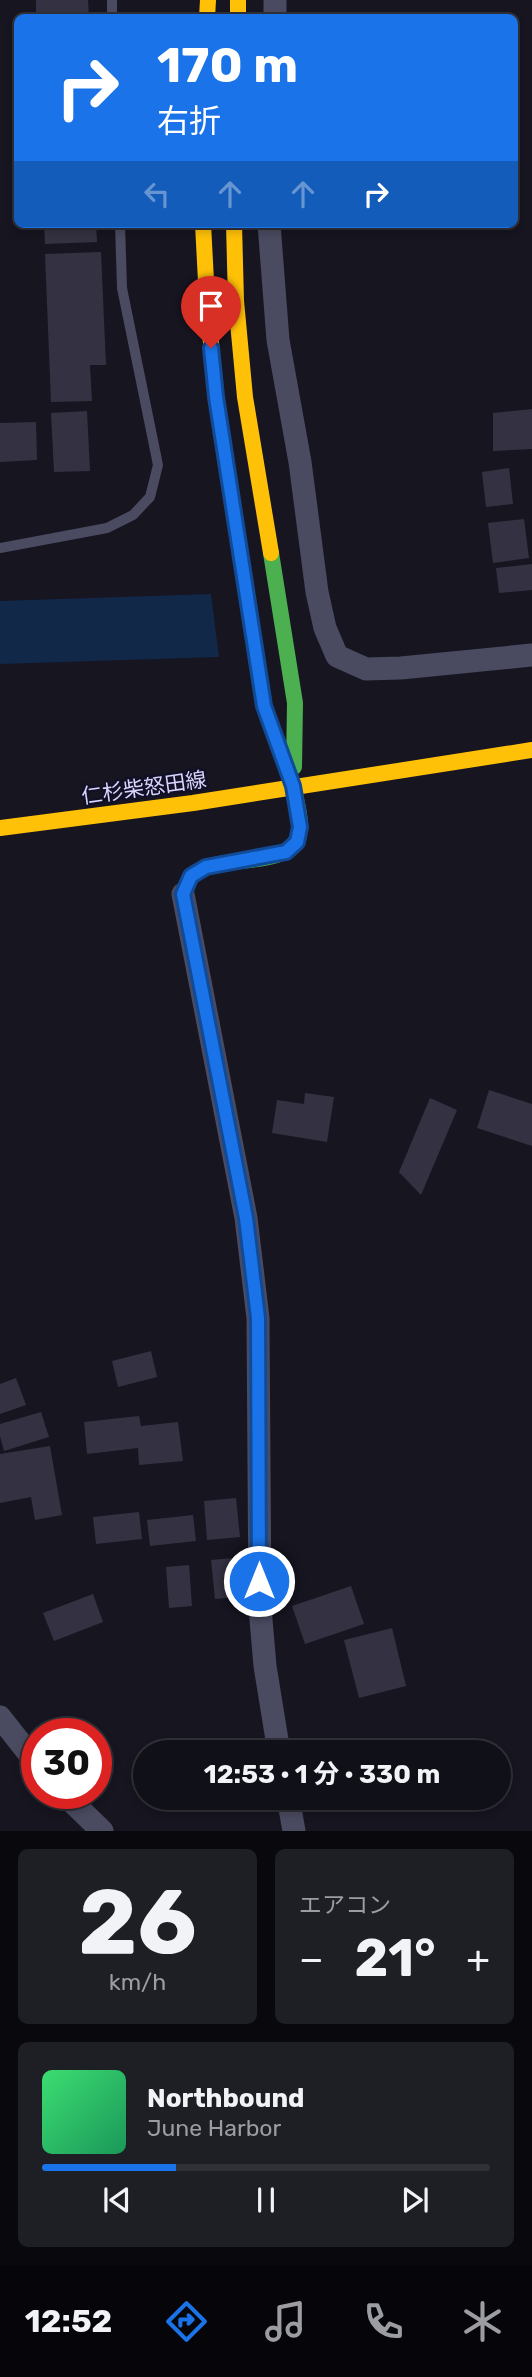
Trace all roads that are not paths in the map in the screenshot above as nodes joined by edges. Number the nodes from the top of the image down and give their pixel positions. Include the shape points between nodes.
1 (120, 228) edge
2 (203, 228) edge
3 (234, 228) edge
4 (269, 228) edge
5 (0, 548) edge
6 (532, 655) edge
7 (532, 750) edge
8 (293, 786) junction
9 (0, 828) edge
10 (183, 894) joint
11 (0, 1717) edge
12 (277, 1740) edge
13 (21, 1744) edge
14 (80, 1809) edge
15 (290, 1810) edge
16 (103, 1831) edge
17 (294, 1831) edge

1 - 5 lane via 122,288 158,465 150,497 133,515 107,528
2 - 8 main road via 216,397 264,706
3 - 8 main road via 245,397 295,703
4 - 6 street via 278,340 317,592 337,656 366,669
7 - 8 main road, 仁杉柴怒田線
8 - 9 main road, 仁杉柴怒田線
8 - 10 main road via 300,827 297,842 286,852 206,867 191,876
10 - 12 street via 246,1218 258,1318 260,1608
11 - 13 street
14 - 16 street
15 - 17 street

